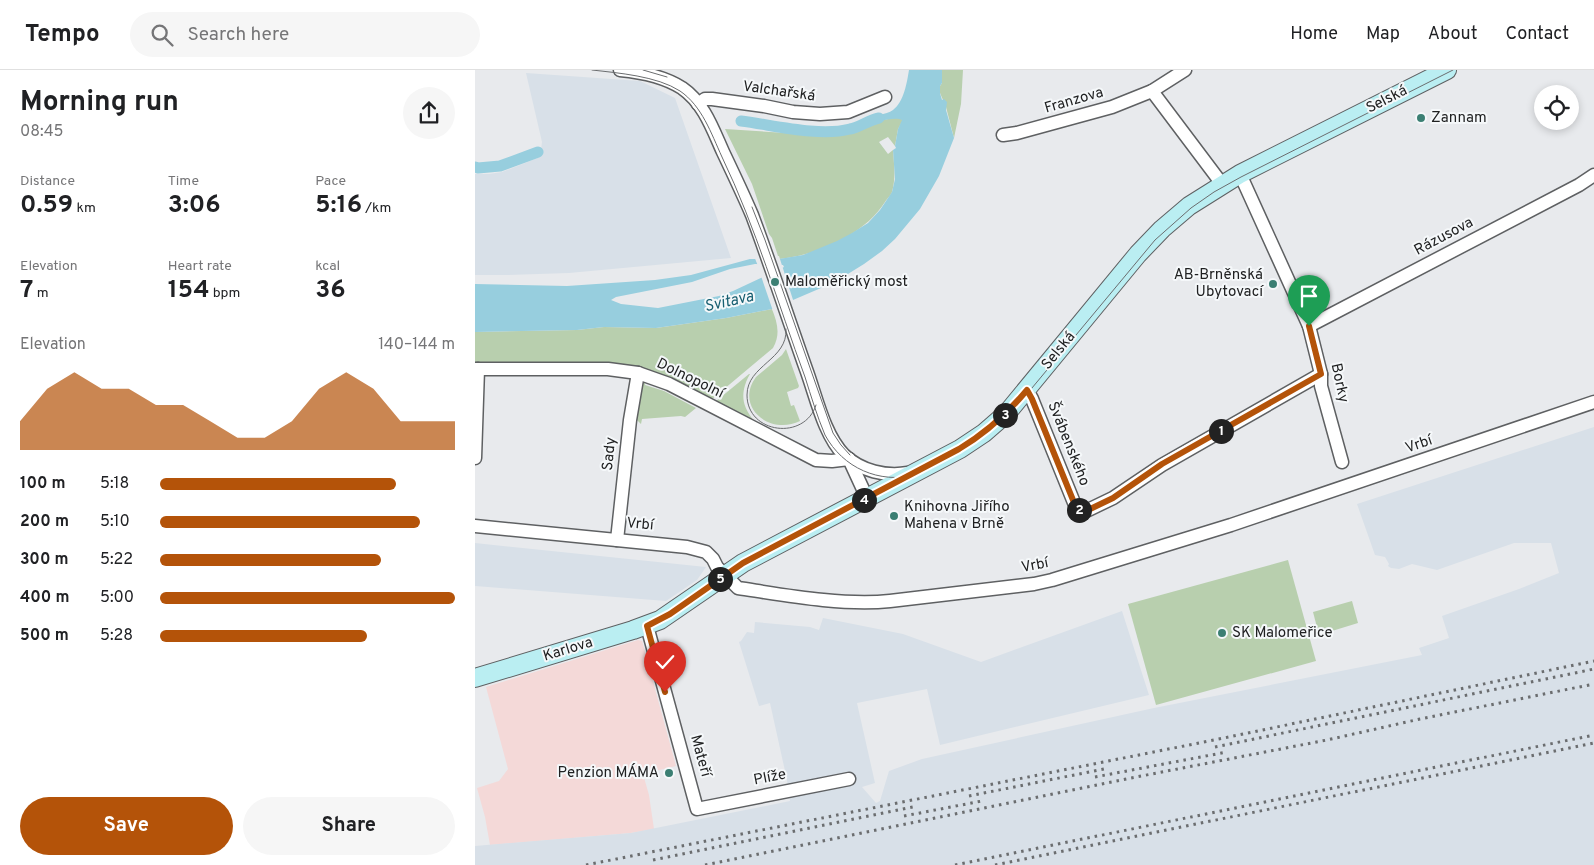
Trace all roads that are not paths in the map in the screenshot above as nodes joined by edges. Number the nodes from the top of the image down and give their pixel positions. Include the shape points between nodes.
1 (620, 70) edge
2 (1185, 70) edge
3 (1447, 70) edge
4 (1152, 91) junction
5 (885, 97) dead end
6 (698, 104) junction
7 (1003, 135) dead end
8 (1240, 174) junction
9 (1594, 175) edge
10 (1218, 178) junction
11 (1309, 326) junction
12 (477, 369) edge
13 (638, 373) junction
14 (1321, 374) junction
15 (1027, 390) junction
16 (1594, 402) edge
17 (475, 458) edge
18 (849, 459) junction
19 (1342, 462) dead end
20 (915, 472) junction
21 (867, 498) junction
22 (475, 526) edge
23 (617, 540) junction
24 (725, 575) junction
25 (653, 623) junction
26 (475, 678) edge
27 (849, 779) dead end
28 (697, 809) joint

1 - 6 street via 670,82 682,88
2 - 4 street, Franzova
3 - 8 main road, Selská
4 - 7 street, Franzova via 1112,107
4 - 10 street
5 - 6 street, Valchařská via 848,112 835,113 793,112 712,99
6 - 18 street, Dolnopolní via 741,189 828,431
8 - 10 main road, Selská
8 - 11 street, Borky
9 - 11 street, Rázusova
10 - 15 main road, Selská via 1153,238
11 - 14 street, Borky
12 - 13 street, Dolnopolní
12 - 17 street
13 - 18 street, Dolnopolní via 669,384 816,460
13 - 23 street, Sady
14 - 15 street, Švábenského via 1084,512 1077,510
14 - 19 street, Borky via 1321,386
15 - 20 main road, Selská via 984,433 938,462
16 - 24 street, Vrbí via 1203,534 1034,584 869,602 738,588
18 - 20 street, Dolnopolní via 876,472 897,475
18 - 21 street, Dolnopolní
20 - 21 main road, Selská
21 - 24 main road, Selská
22 - 23 street, Vrbí
23 - 24 street, Vrbí via 706,552
24 - 25 main road, Selská
25 - 26 main road, Karlova
25 - 28 street, Mateří
27 - 28 street, Plíže

